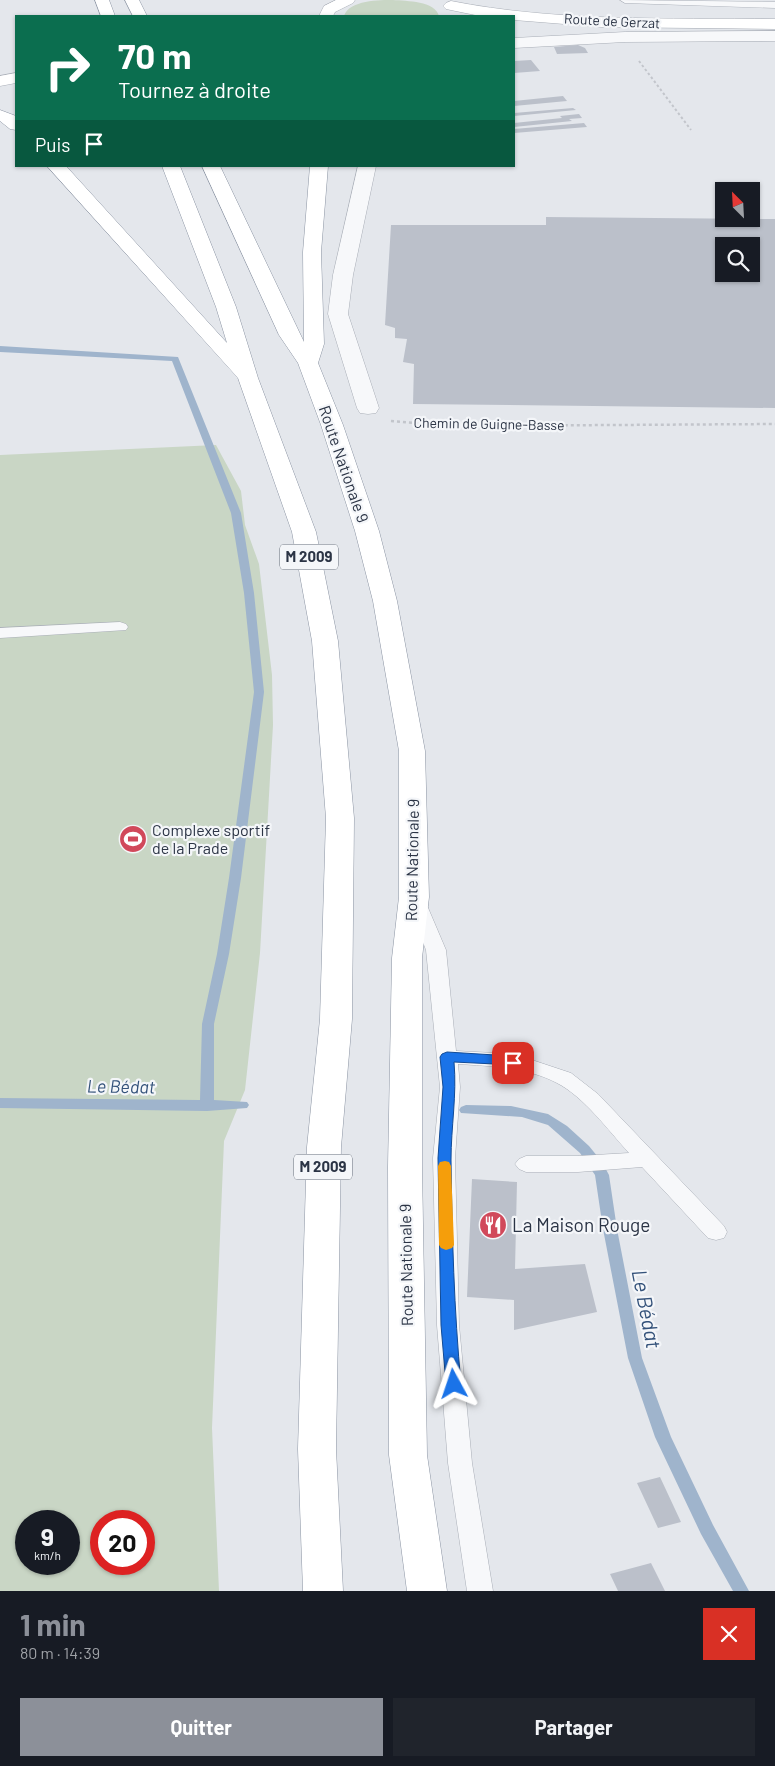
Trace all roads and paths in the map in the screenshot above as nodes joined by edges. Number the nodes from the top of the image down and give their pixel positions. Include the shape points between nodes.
1 (102, 0) edge
2 (132, 0) edge
3 (348, 0) edge
4 (436, 0) edge
5 (625, 0) edge
6 (775, 5) edge
7 (453, 11) edge
8 (148, 14) edge
9 (108, 15) edge
10 (326, 15) edge
11 (513, 15) edge
12 (515, 15) edge
13 (515, 22) edge
14 (602, 22) junction
15 (775, 24) edge
16 (775, 36) edge
17 (625, 37) junction
18 (515, 43) edge
19 (0, 71) edge
20 (15, 71) edge
21 (15, 78) edge
22 (0, 81) edge
23 (0, 115) edge
24 (15, 124) edge
25 (691, 130) dead end
26 (57, 167) edge
27 (171, 167) edge
28 (211, 167) edge
29 (319, 167) edge
30 (367, 167) edge
31 (308, 363) junction
32 (248, 378) junction
33 (368, 408) joint
34 (775, 424) edge
35 (120, 627) dead end
36 (0, 633) edge
37 (414, 897) junction
38 (447, 1057) junction
39 (647, 1159) junction
40 (526, 1164) dead end
41 (716, 1232) dead end
42 (323, 1591) edge
43 (427, 1591) edge
44 (480, 1591) edge

1 - 9 main road
2 - 8 main road
3 - 10 main road via 329,9
4 - 7 main road, Route de Gerzat
5 - 6 lane
7 - 11 main road, Route de Gerzat
12 - 14 main road, Route de Gerzat
13 - 14 main road
14 - 15 main road, Route de Gerzat
16 - 17 street
17 - 18 street
17 - 25 path via 641,65
19 - 20 main road
21 - 22 main road
23 - 24 main road
26 - 32 main road
27 - 32 main road, M 2009 via 226,307
28 - 31 main road, Route Nationale 9 via 289,335
29 - 31 main road via 312,252 314,344
30 - 33 street via 342,275 338,314
31 - 37 main road, Route Nationale 9 via 367,531 385,601 412,752
32 - 42 main road, M 2009 via 304,532 325,641 340,818 336,1019 324,1147 317,1449
33 - 34 path, Chemin de Guigne-Basse via 377,417 396,423 453,426
35 - 36 lane
37 - 38 lane via 436,950
37 - 43 main road, Route Nationale 9 via 408,958 405,1167 408,1455
38 - 39 lane via 495,1060 532,1067 564,1078 591,1099
38 - 44 lane via 450,1087 444,1158 448,1325 460,1464
39 - 40 lane
39 - 41 lane

